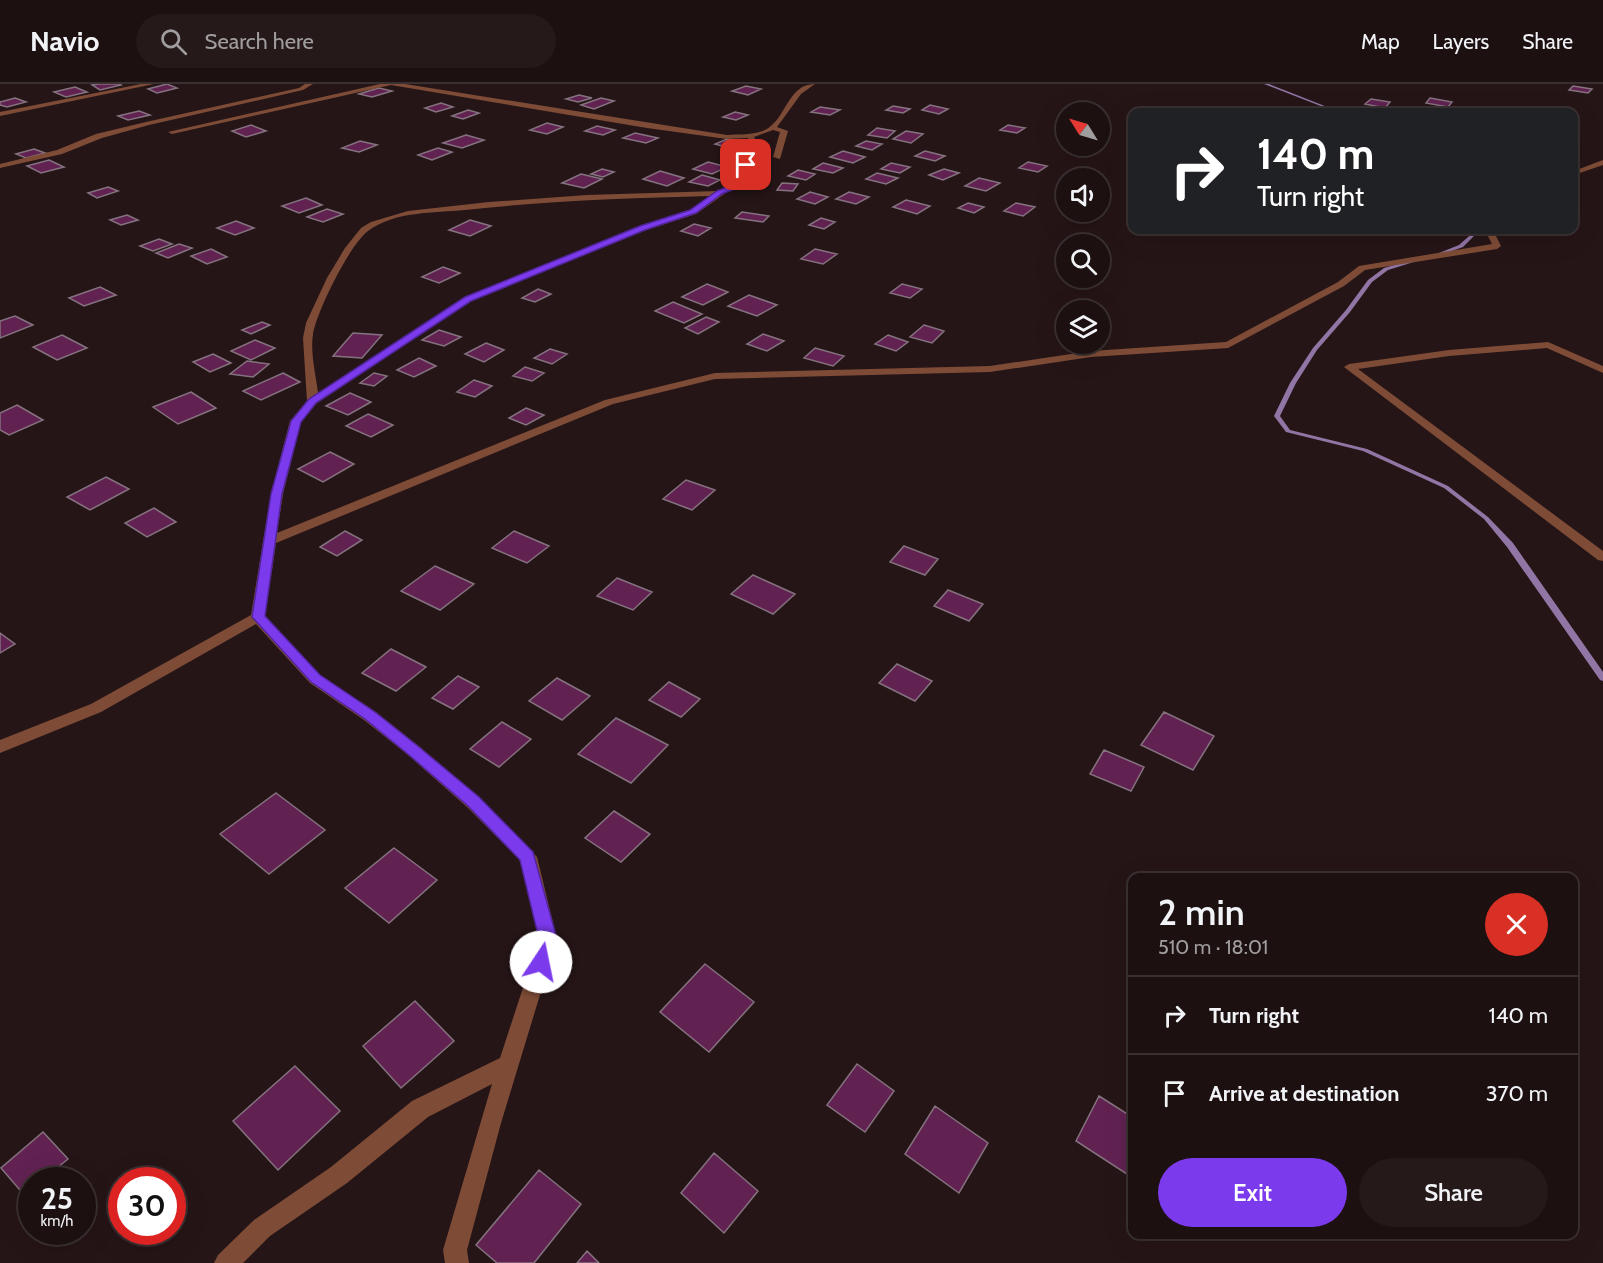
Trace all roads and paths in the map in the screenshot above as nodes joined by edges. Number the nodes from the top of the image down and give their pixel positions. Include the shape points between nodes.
1 (151, 84) edge
2 (310, 84) edge
3 (391, 84) edge
4 (812, 84) edge
5 (0, 114) edge
6 (773, 128) junction
7 (172, 132) dead end
8 (750, 136) junction
9 (777, 157) dead end
10 (1603, 162) edge
11 (0, 166) edge
12 (1578, 171) edge
13 (719, 193) junction
14 (1491, 234) edge
15 (1603, 370) edge
16 (313, 401) junction
17 (270, 541) junction
18 (1603, 557) edge
19 (258, 617) junction
20 (0, 747) edge
21 (508, 1065) junction
22 (226, 1263) edge
23 (458, 1263) edge

1 - 5 street
2 - 11 street via 148,123 59,152
3 - 7 street
3 - 8 street via 647,126 727,137
4 - 6 street via 794,94
6 - 8 street
6 - 9 street via 784,131
8 - 13 street via 754,144 740,177 732,187
10 - 12 street
13 - 16 street via 693,212 643,228 468,299
13 - 16 street via 531,201 401,215 380,221 352,243 308,335
14 - 17 street via 1497,246 1362,268 1341,284 1228,345 1091,354 990,369 715,376 609,402
15 - 18 street via 1548,345 1349,367
16 - 17 street via 296,421 277,494
17 - 19 street
19 - 20 street via 96,708
19 - 21 street via 315,679 414,751 528,857 548,939
21 - 22 street via 420,1108 339,1175 262,1228
21 - 23 street via 455,1250

